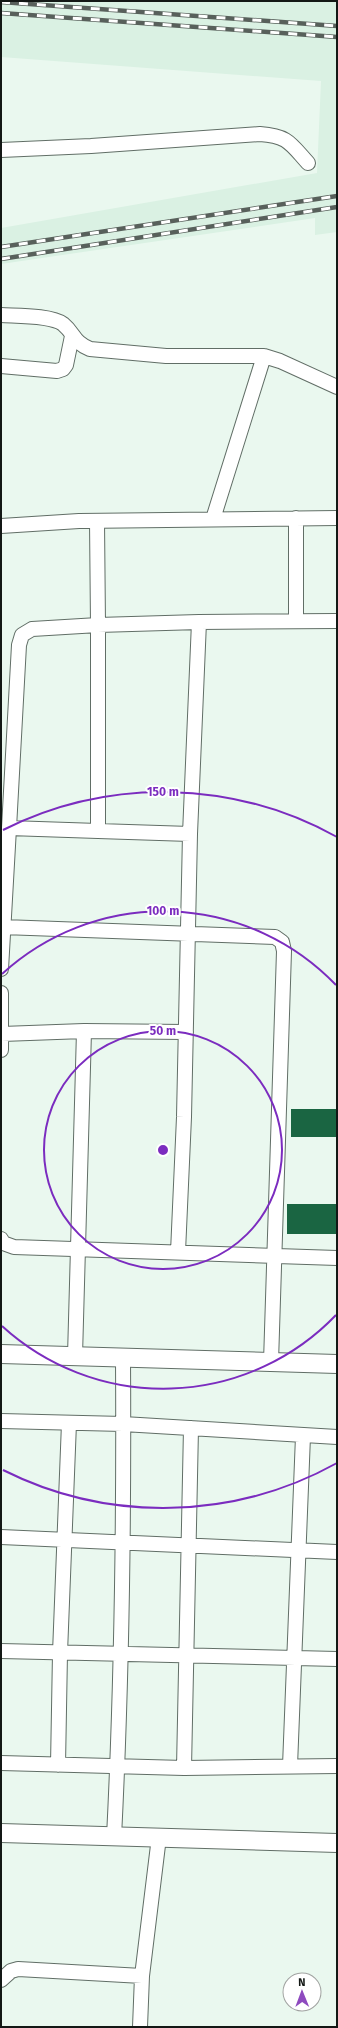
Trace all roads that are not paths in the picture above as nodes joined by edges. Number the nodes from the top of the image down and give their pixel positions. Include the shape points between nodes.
1 (1, 150) edge
2 (308, 163) dead end
3 (1, 315) edge
4 (72, 336) junction
5 (264, 356) junction
6 (1, 366) edge
7 (337, 387) edge
8 (296, 518) junction
9 (337, 518) edge
10 (213, 519) junction
11 (97, 521) junction
12 (1, 526) edge
13 (296, 621) junction
14 (337, 621) edge
15 (199, 622) junction
16 (98, 625) junction
17 (6, 767) edge
18 (9, 828) junction
19 (98, 831) junction
20 (190, 834) junction
21 (3, 927) junction
22 (188, 933) junction
23 (1, 969) edge
24 (1, 993) edge
25 (84, 1031) junction
26 (186, 1032) junction
27 (2, 1034) edge
28 (1, 1050) edge
29 (1, 1239) edge
30 (79, 1248) junction
31 (178, 1252) junction
32 (275, 1256) junction
33 (337, 1258) edge
34 (1, 1354) edge
35 (75, 1356) junction
36 (123, 1357) junction
37 (271, 1362) junction
38 (337, 1364) edge
39 (1, 1421) edge
40 (69, 1423) junction
41 (123, 1424) junction
42 (191, 1428) junction
43 (303, 1436) junction
44 (337, 1437) edge
45 (1, 1537) edge
46 (65, 1539) junction
47 (123, 1541) junction
48 (189, 1544) junction
49 (299, 1550) junction
50 (337, 1552) edge
51 (1, 1651) edge
52 (60, 1653) junction
53 (120, 1655) junction
54 (186, 1656) junction
55 (294, 1659) junction
56 (337, 1659) edge
57 (1, 1763) edge
58 (58, 1765) junction
59 (290, 1766) junction
60 (337, 1766) edge
61 (117, 1767) junction
62 (184, 1768) junction
63 (1, 1833) edge
64 (114, 1837) junction
65 (159, 1837) junction
66 (337, 1842) edge
67 (142, 1976) junction
68 (1, 1980) edge
69 (140, 2027) edge

1 - 2 street via 260,134 276,135 288,141
3 - 4 street via 54,320 63,324
4 - 5 street via 90,349 104,351 166,356
4 - 6 street via 64,369 57,371
5 - 7 street
5 - 10 street
8 - 9 street
8 - 10 street
8 - 13 street
10 - 11 street
11 - 12 street
11 - 16 street
13 - 14 street
13 - 15 street
15 - 16 street
15 - 20 street
16 - 17 street via 32,629 22,635
16 - 19 street
17 - 18 street
18 - 19 street
18 - 21 street
19 - 20 street
20 - 22 street
21 - 22 street
21 - 23 street
22 - 26 street
22 - 32 street via 275,937 282,942 284,951
24 - 27 street
25 - 26 street
25 - 27 street
25 - 30 street
26 - 31 street
27 - 28 street
29 - 30 street via 3,1243 14,1247
30 - 31 street
30 - 35 street
31 - 32 street
32 - 33 street
32 - 37 street
34 - 35 street
35 - 36 street
36 - 37 street
36 - 41 street
37 - 38 street
39 - 40 street
40 - 41 street
40 - 46 street
41 - 42 street
41 - 47 street
42 - 43 street
42 - 48 street
43 - 44 street
43 - 49 street
45 - 46 street
46 - 47 street
46 - 52 street
47 - 48 street
47 - 53 street
48 - 49 street
48 - 54 street
49 - 50 street
49 - 55 street
51 - 52 street
52 - 53 street
52 - 58 street
53 - 54 street
53 - 61 street
54 - 55 street
54 - 62 street
55 - 56 street
55 - 59 street
57 - 58 street
58 - 61 street
59 - 60 street
59 - 62 street
61 - 62 street
61 - 64 street
63 - 64 street
64 - 65 street
65 - 66 street
65 - 67 street
67 - 68 street via 18,1969 11,1971
67 - 69 street

